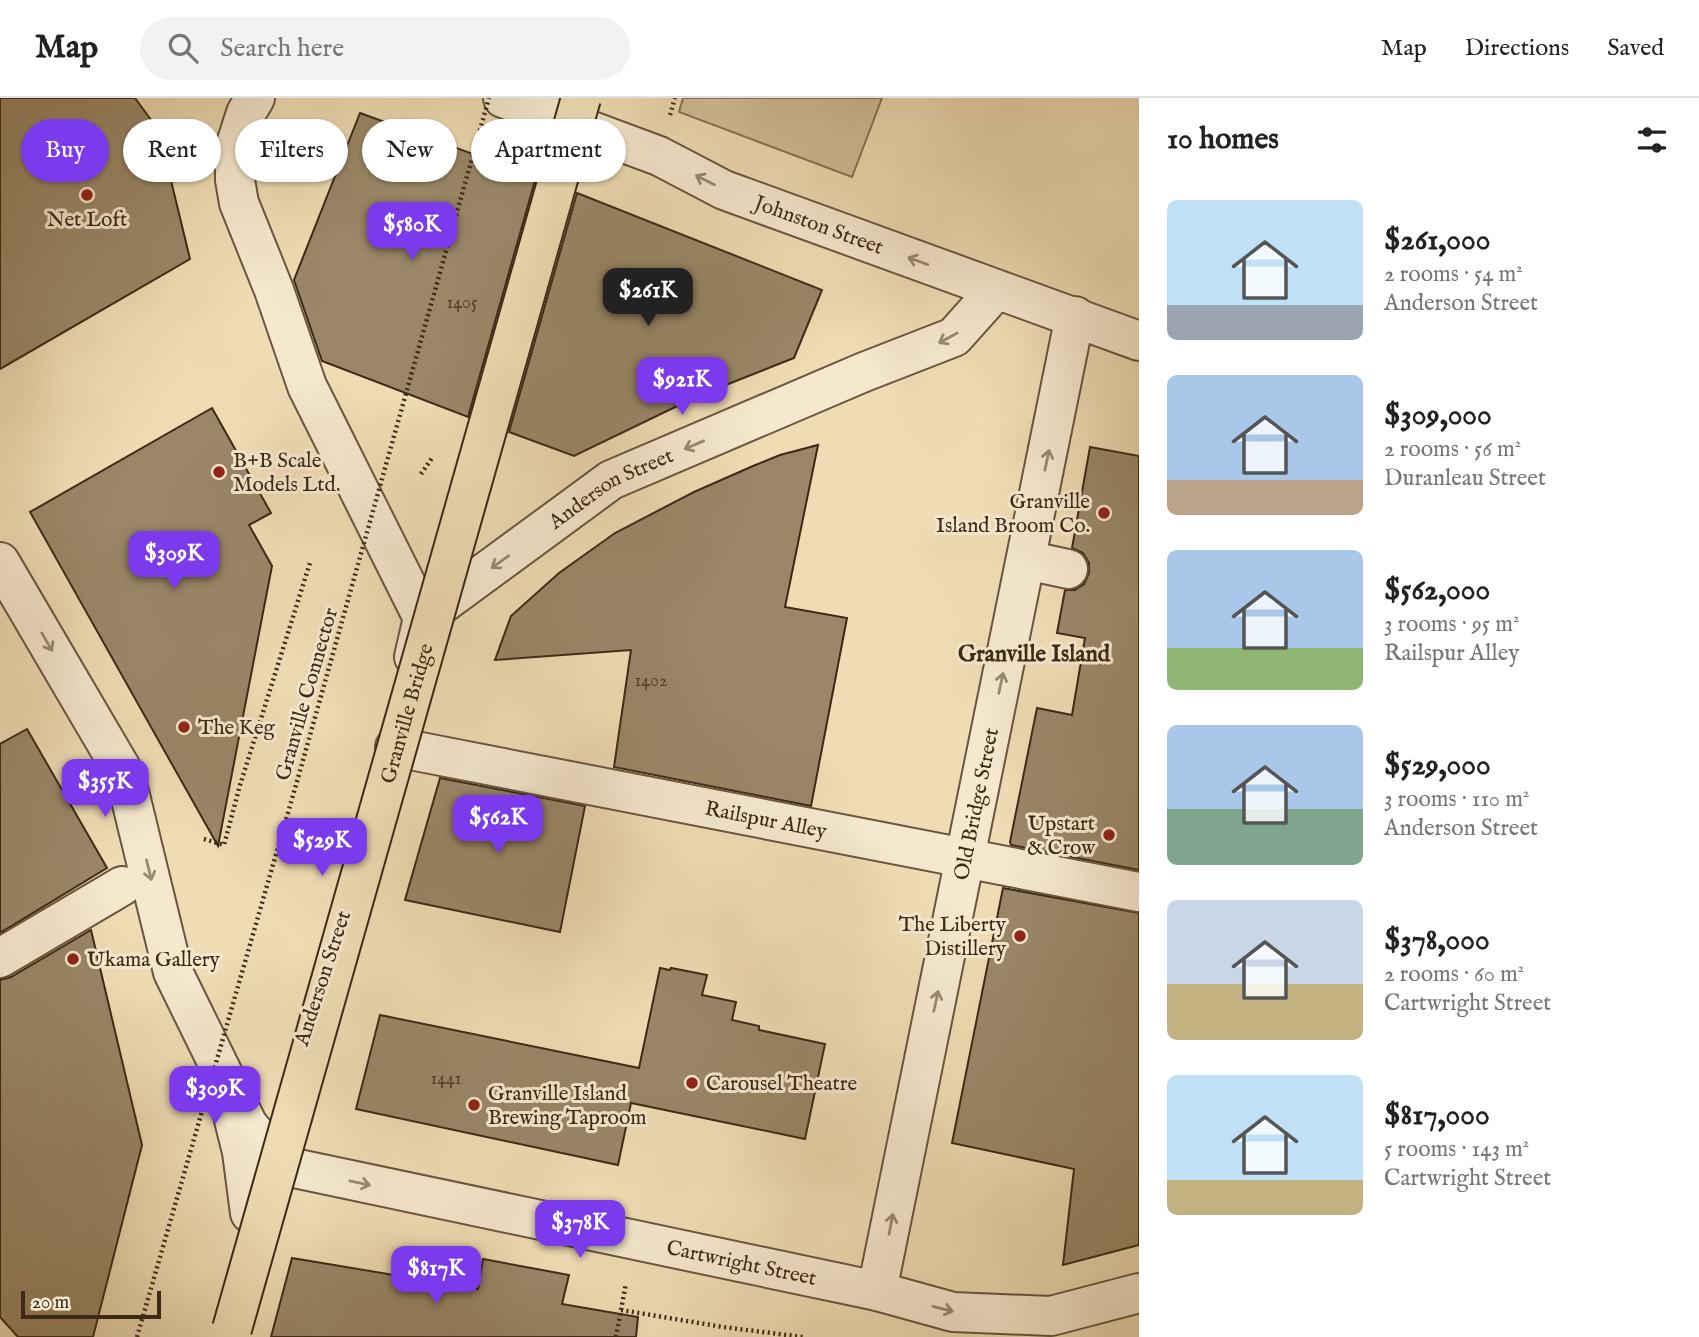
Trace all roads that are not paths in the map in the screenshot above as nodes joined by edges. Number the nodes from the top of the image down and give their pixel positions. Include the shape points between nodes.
1 (255, 98) edge
2 (503, 98) edge
3 (581, 98) edge
4 (996, 290) junction
5 (1074, 316) junction
6 (1139, 341) edge
7 (1026, 560) junction
8 (1068, 569) dead end
9 (5, 584) edge
10 (423, 618) junction
11 (395, 747) junction
12 (965, 858) junction
13 (122, 886) dead end
14 (1139, 892) edge
15 (0, 958) edge
16 (219, 1066) junction
17 (281, 1159) junction
18 (254, 1200) junction
19 (877, 1291) junction
20 (1139, 1293) edge
21 (224, 1333) edge

1 - 10 street via 235,147 239,203 307,386
4 -> 2 street, Johnston Street via 724,190 659,156
3 - 21 highway, Granville Bridge, bridge
4 - 5 street, Johnston Street
4 -> 10 street, Anderson Street via 954,337 611,480
5 - 6 street, Johnston Street
7 -> 5 street, Old Bridge Street
7 - 8 street
12 -> 7 street, Old Bridge Street
9 -> 16 street via 125,775 173,972
10 - 11 street, Anderson Street
11 - 12 street, Railspur Alley
11 - 17 street, Anderson Street
12 - 14 street, Railspur Alley
19 -> 12 street, Old Bridge Street
13 - 15 street
16 - 17 street via 248,1125
16 - 18 street
17 - 18 street, Anderson Street
17 -> 19 street, Cartwright Street via 634,1241
18 - 21 street, Anderson Street
19 -> 20 street, Cartwright Street via 953,1312 1051,1316

